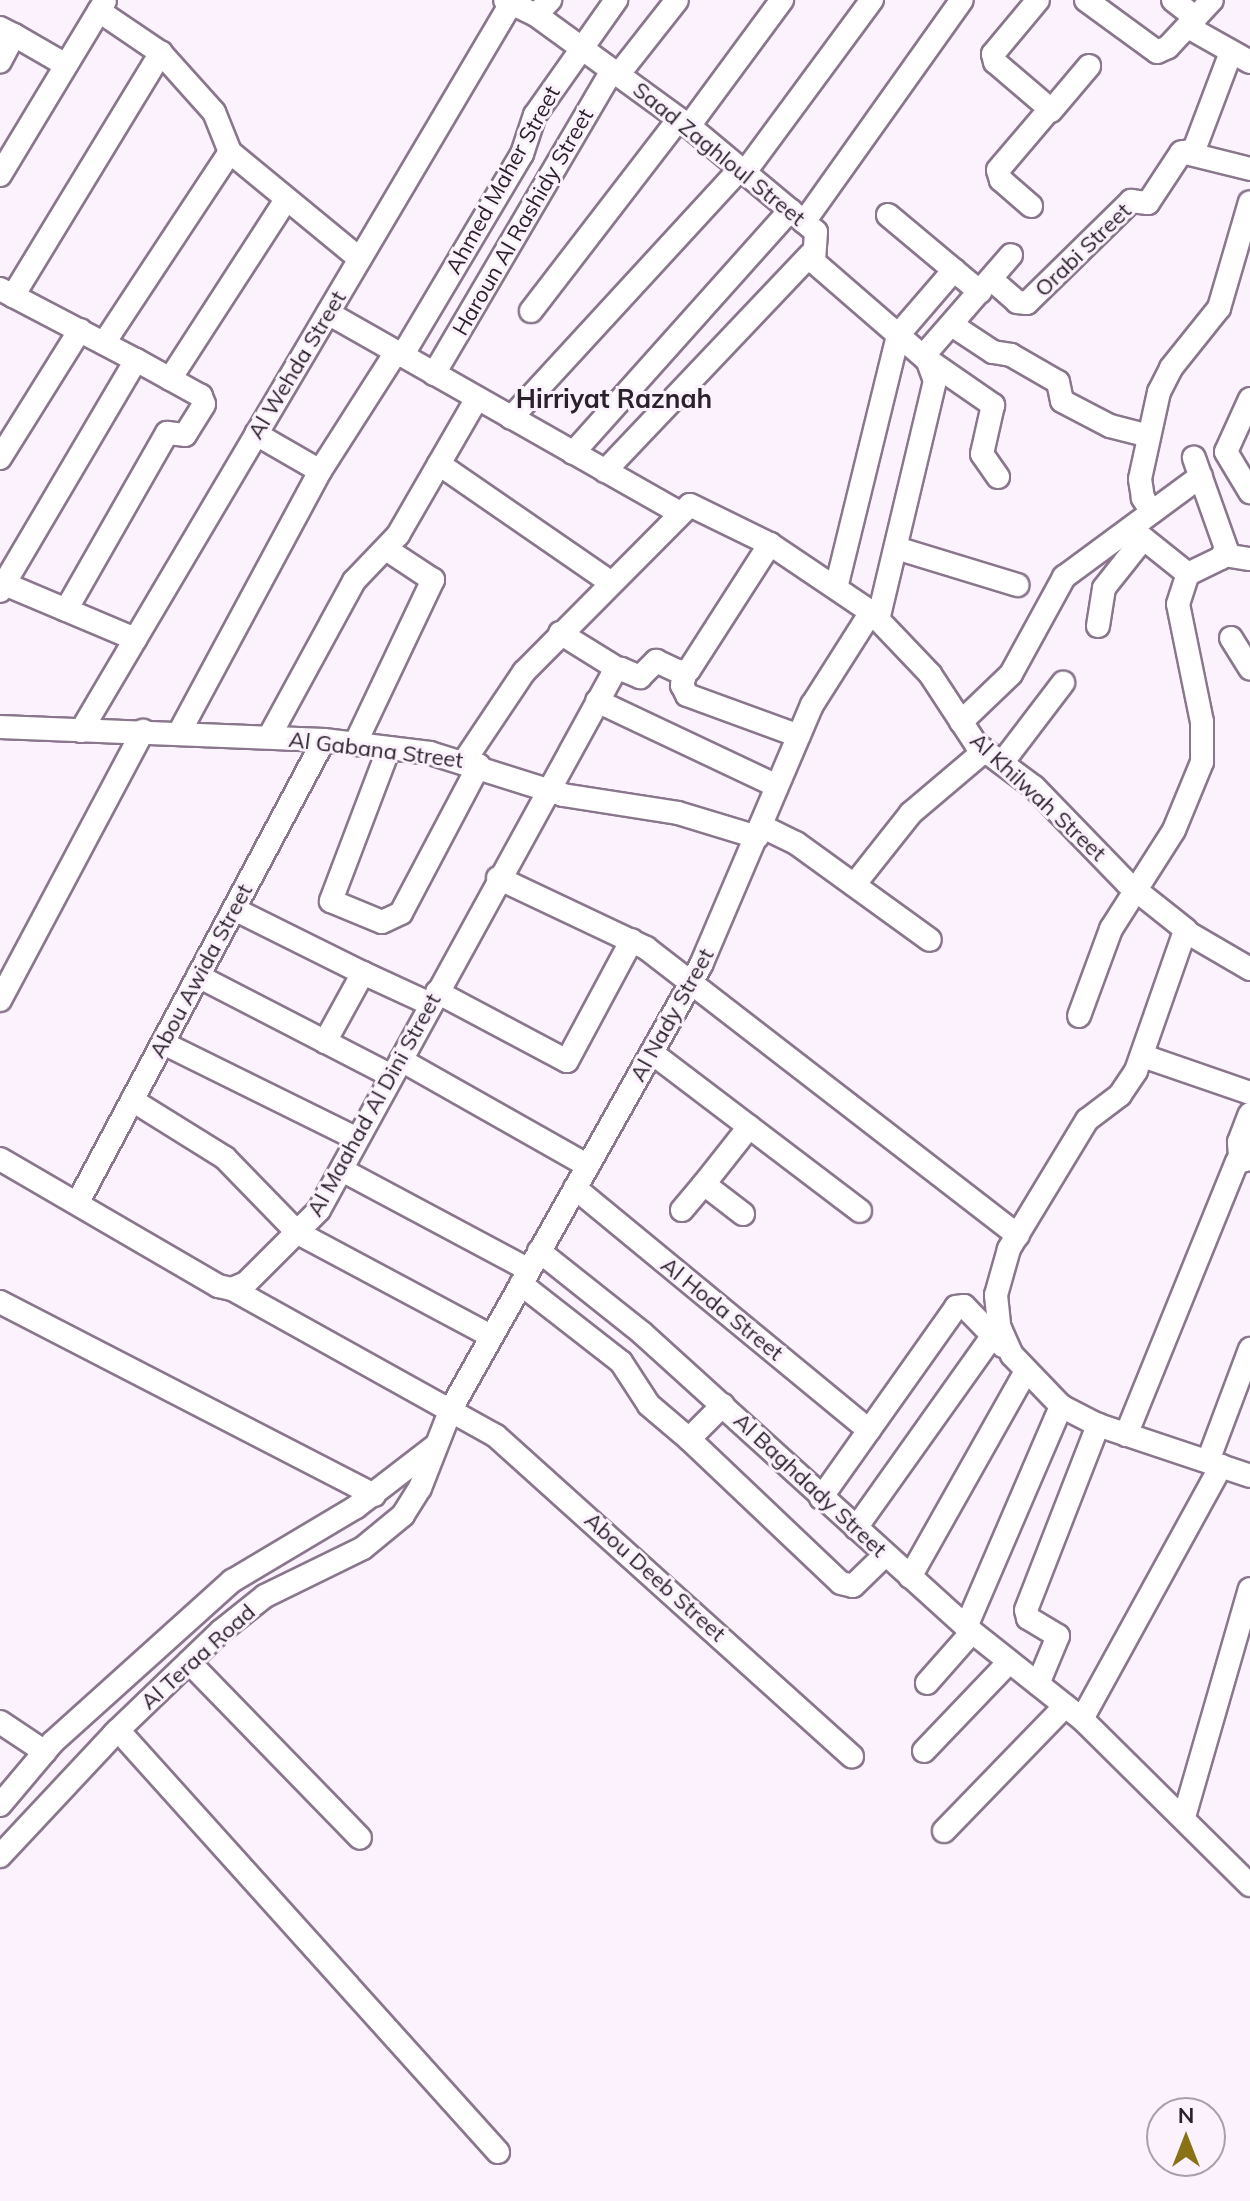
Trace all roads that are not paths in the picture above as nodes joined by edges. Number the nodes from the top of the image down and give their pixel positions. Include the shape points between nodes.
1 (616, 0) edge
2 (677, 0) edge
3 (782, 0) edge
4 (872, 0) edge
5 (962, 0) edge
6 (1038, 0) edge
7 (1086, 0) edge
8 (1173, 0) edge
9 (1212, 0) edge
10 (524, 3) edge
11 (102, 6) edge
12 (1192, 23) junction
13 (7, 31) edge
14 (581, 47) junction
15 (161, 53) junction
16 (1241, 57) edge
17 (0, 61) edge
18 (66, 65) junction
19 (1089, 66) dead end
20 (615, 73) junction
21 (1051, 111) junction
22 (684, 123) junction
23 (230, 152) junction
24 (1182, 152) junction
25 (1250, 169) edge
26 (742, 170) junction
27 (0, 175) edge
28 (285, 201) junction
29 (1250, 202) edge
30 (1031, 206) dead end
31 (888, 215) dead end
32 (797, 216) junction
33 (810, 255) junction
34 (1011, 255) dead end
35 (360, 259) junction
36 (954, 270) junction
37 (985, 286) junction
38 (6, 292) edge
39 (531, 311) dead end
40 (328, 313) junction
41 (952, 325) junction
42 (80, 330) junction
43 (898, 335) junction
44 (104, 343) junction
45 (399, 354) junction
46 (925, 358) junction
47 (136, 360) junction
48 (434, 374) junction
49 (170, 379) junction
50 (477, 398) junction
51 (1250, 399) edge
52 (511, 418) junction
53 (256, 434) junction
54 (1149, 436) junction
55 (573, 453) junction
56 (0, 458) edge
57 (439, 464) junction
58 (320, 471) junction
59 (605, 471) junction
60 (998, 477) dead end
61 (1250, 492) edge
62 (678, 512) junction
63 (1152, 512) junction
64 (1137, 534) junction
65 (770, 544) junction
66 (896, 548) junction
67 (386, 549) junction
68 (1224, 555) junction
69 (1250, 559) edge
70 (1188, 574) junction
71 (610, 582) junction
72 (837, 584) junction
73 (1017, 585) dead end
74 (2, 586) edge
75 (66, 610) junction
76 (874, 616) junction
77 (1098, 626) dead end
78 (560, 633) junction
79 (1231, 638) dead end
80 (135, 639) junction
81 (1250, 668) edge
82 (618, 669) junction
83 (686, 672) junction
84 (1063, 683) dead end
85 (597, 701) junction
86 (961, 722) junction
87 (0, 727) edge
88 (81, 731) junction
89 (143, 731) junction
90 (179, 733) junction
91 (799, 736) junction
92 (269, 737) junction
93 (324, 740) junction
94 (355, 744) junction
95 (389, 748) junction
96 (993, 757) junction
97 (472, 762) junction
98 (777, 786) junction
99 (546, 790) junction
100 (759, 832) junction
101 (498, 878) junction
102 (854, 885) junction
103 (1134, 888) junction
104 (234, 909) junction
105 (1186, 930) junction
106 (632, 940) junction
107 (930, 940) dead end
108 (1250, 969) edge
109 (363, 973) junction
110 (198, 976) junction
111 (692, 982) junction
112 (434, 998) junction
113 (0, 1000) edge
114 (1079, 1016) dead end
115 (325, 1042) junction
116 (163, 1043) junction
117 (652, 1053) junction
118 (1143, 1056) junction
119 (396, 1068) junction
120 (1250, 1093) edge
121 (132, 1100) junction
122 (1250, 1114) edge
123 (749, 1127) junction
124 (357, 1139) junction
125 (1245, 1158) edge
126 (0, 1159) edge
127 (588, 1166) junction
128 (342, 1170) junction
129 (704, 1184) junction
130 (575, 1188) junction
131 (78, 1202) junction
132 (682, 1210) dead end
133 (860, 1211) dead end
134 (743, 1214) dead end
135 (298, 1233) junction
136 (1018, 1236) junction
137 (530, 1268) junction
138 (232, 1289) junction
139 (0, 1302) edge
140 (993, 1335) junction
141 (491, 1336) junction
142 (1250, 1349) edge
143 (1019, 1364) junction
144 (723, 1405) junction
145 (1061, 1406) junction
146 (451, 1409) junction
147 (1098, 1425) junction
148 (869, 1430) junction
149 (1126, 1435) junction
150 (689, 1439) junction
151 (436, 1446) junction
152 (1214, 1464) junction
153 (1250, 1476) edge
154 (374, 1495) junction
155 (821, 1498) junction
156 (856, 1528) junction
157 (885, 1555) junction
158 (910, 1577) junction
159 (1250, 1589) edge
160 (969, 1629) junction
161 (189, 1662) junction
162 (1009, 1662) junction
163 (927, 1683) dead end
164 (1038, 1684) junction
165 (90, 1708) junction
166 (1074, 1712) junction
167 (0, 1722) edge
168 (116, 1732) junction
169 (924, 1751) dead end
170 (45, 1752) junction
171 (852, 1756) dead end
172 (0, 1805) edge
173 (1184, 1817) junction
174 (944, 1831) dead end
175 (360, 1838) dead end
176 (0, 1856) edge
177 (1250, 1885) edge
178 (498, 2152) dead end

1 - 14 street, Ahmed Maher Street
2 - 20 street, Haroun Al Rashidy Street
3 - 22 street
4 - 26 street
5 - 32 street
6 - 21 street via 993,58
7 - 12 street via 1157,52
8 - 12 street
9 - 12 street
10 - 14 street, Saad Zaghloul Street
10 - 35 street, Al Wehda Street
11 - 15 street
11 - 18 street
12 - 16 street
13 - 17 street
13 - 18 street
14 - 20 street, Saad Zaghloul Street
14 - 45 street, Ahmed Maher Street via 535,115 522,154
15 - 23 street via 214,112
15 - 38 street
16 - 24 street, Orabi Street via 1194,150
18 - 27 street
19 - 21 street
20 - 22 street, Saad Zaghloul Street
20 - 48 street, Haroun Al Rashidy Street
21 - 30 street via 998,170 1001,180
22 - 26 street, Saad Zaghloul Street
22 - 39 street
23 - 28 street
23 - 44 street
24 - 25 street
24 - 37 street, Orabi Street via 1148,203 1131,201 1027,303
26 - 32 street, Saad Zaghloul Street
26 - 52 street
28 - 35 street
28 - 49 street
29 - 54 street via 1219,308 1164,380
31 - 36 street
32 - 33 street, Saad Zaghloul Street via 819,239
32 - 55 street
33 - 43 street, Saad Zaghloul Street
33 - 59 street
34 - 37 street
35 - 40 street, Al Wehda Street
36 - 37 street
36 - 43 street
37 - 41 street
38 - 42 street
40 - 45 street
40 - 53 street, Al Wehda Street
41 - 46 street
41 - 54 street via 989,350 1011,355 1058,382 1062,401 1110,426
42 - 44 street
42 - 56 street
43 - 46 street, Saad Zaghloul Street
43 - 72 street
44 - 47 street
45 - 48 street
45 - 58 street, Ahmed Maher Street
46 - 60 street, Saad Zaghloul Street via 993,405 982,457
46 - 66 street via 935,381
47 - 49 street
47 - 74 street
48 - 50 street
49 - 75 street via 201,396 203,406 185,435 167,433
50 - 52 street
50 - 57 street
51 - 61 street via 1226,452
52 - 55 street
53 - 58 street
53 - 80 street, Al Wehda Street
54 - 63 street via 1140,486
55 - 59 street
57 - 67 street
57 - 71 street
58 - 90 street, Ahmed Maher Street
59 - 62 street
62 - 65 street, Al Khilwah Street via 690,505
62 - 71 street
63 - 64 street
63 - 68 street via 1197,467
64 - 70 street
64 - 77 street via 1104,588
64 - 86 street via 1064,577 1011,674
65 - 72 street, Al Khilwah Street
65 - 83 street
66 - 73 street
66 - 76 street
67 - 92 street via 354,581
67 - 94 street via 433,580
68 - 69 street
68 - 70 street
70 - 103 street via 1178,615 1202,722 1202,762 1174,830
71 - 78 street
72 - 76 street, Al Khilwah Street
74 - 75 street
75 - 80 street
76 - 86 street, Al Khilwah Street via 930,674
76 - 91 street, Al Nady Street via 828,675
78 - 82 street
78 - 97 street via 507,693
79 - 81 street
80 - 88 street, Al Wehda Street
82 - 83 street via 640,677 659,661
82 - 85 street, Al Maahad Al Dini Street
83 - 91 street via 682,685 687,695
84 - 96 street
85 - 98 street
85 - 99 street, Al Maahad Al Dini Street
86 - 96 street, Al Khilwah Street
87 - 88 street, Al Gabana Street
88 - 89 street, Al Gabana Street
89 - 90 street, Al Gabana Street
89 - 113 street
90 - 92 street, Al Gabana Street
91 - 98 street, Al Nady Street
92 - 93 street, Al Gabana Street
93 - 94 street, Al Gabana Street
93 - 104 street, Abou Awida Street
94 - 95 street, Al Gabana Street
95 - 97 street, Al Gabana Street
95 - 97 street via 331,901 382,922 401,913
96 - 102 street via 911,813
96 - 103 street, Al Khilwah Street via 1048,800
97 - 99 street, Al Gabana Street
98 - 100 street, Al Nady Street
99 - 100 street, Al Gabana Street
99 - 101 street, Al Maahad Al Dini Street
100 - 102 street, Al Gabana Street via 796,843
100 - 111 street, Al Nady Street
101 - 106 street
101 - 112 street, Al Maahad Al Dini Street
102 - 107 street, Al Gabana Street
103 - 105 street, Al Khilwah Street
103 - 114 street via 1111,929
104 - 109 street
104 - 110 street, Abou Awida Street
105 - 108 street, Al Khilwah Street
105 - 118 street
106 - 111 street
106 - 112 street via 567,1061
109 - 112 street
109 - 115 street
110 - 115 street
110 - 116 street, Abou Awida Street
111 - 117 street, Al Nady Street
111 - 136 street
112 - 119 street, Al Maahad Al Dini Street
115 - 119 street
116 - 121 street, Abou Awida Street
116 - 124 street
117 - 123 street
117 - 127 street, Al Nady Street
118 - 120 street
118 - 136 street via 1120,1095 1087,1120
119 - 124 street, Al Maahad Al Dini Street
119 - 127 street
121 - 131 street, Abou Awida Street
121 - 135 street via 225,1158
122 - 125 street via 1239,1142
123 - 129 street
123 - 133 street
124 - 128 street, Al Maahad Al Dini Street
125 - 149 street
126 - 131 street
127 - 130 street, Al Nady Street
128 - 135 street, Al Maahad Al Dini Street via 319,1210
128 - 137 street
129 - 132 street
129 - 134 street
130 - 137 street, Al Nady Street
130 - 148 street, Al Hoda Street
131 - 138 street via 218,1286
135 - 138 street, Al Maahad Al Dini Street via 246,1283
135 - 141 street
136 - 143 street via 1003,1264 996,1295 999,1326
137 - 141 street, Al Nady Street
137 - 144 street, Al Baghdady Street
137 - 150 street via 621,1362 649,1405
138 - 146 street, Abou Deeb Street
139 - 154 street
140 - 143 street
140 - 148 street via 964,1306 956,1307
140 - 156 street
141 - 146 street, Al Nady Street
142 - 152 street
143 - 145 street
143 - 158 street
144 - 150 street
144 - 155 street, Al Baghdady Street
145 - 147 street
145 - 160 street
146 - 151 street, Al Teraa Road
146 - 171 street, Abou Deeb Street via 503,1442
147 - 149 street
147 - 164 street via 1026,1610 1030,1620 1058,1636
148 - 155 street
149 - 152 street
150 - 157 street via 841,1583 853,1586
151 - 154 street, Al Teraa Road
151 - 161 street, Al Teraa Road via 420,1488 383,1533 265,1596
152 - 153 street
152 - 166 street
154 - 165 street, Al Teraa Road via 232,1581
155 - 156 street, Al Baghdady Street
156 - 157 street, Al Baghdady Street
157 - 158 street, Al Baghdady Street
158 - 160 street, Al Baghdady Street
159 - 173 street
160 - 162 street, Al Baghdady Street
160 - 163 street
161 - 168 street, Al Teraa Road
161 - 175 street
162 - 164 street, Al Baghdady Street
162 - 169 street
164 - 166 street, Al Baghdady Street
165 - 168 street
165 - 170 street, Al Teraa Road
166 - 173 street, Al Baghdady Street
166 - 174 street
167 - 170 street
168 - 176 street, Al Teraa Road
168 - 178 street
170 - 172 street, Al Teraa Road
173 - 177 street, Al Baghdady Street

